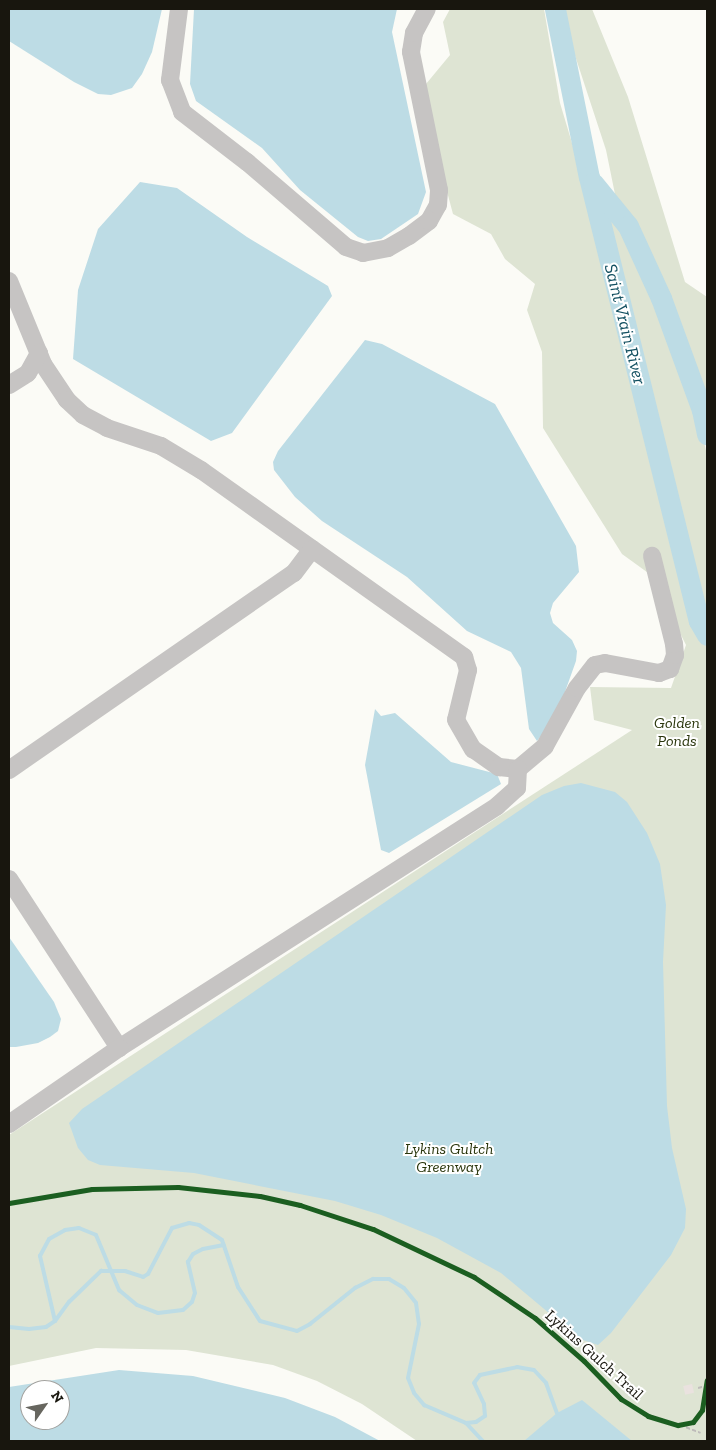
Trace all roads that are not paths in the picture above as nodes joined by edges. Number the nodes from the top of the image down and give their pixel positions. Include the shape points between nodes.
1 (179, 9) edge
2 (427, 9) edge
3 (9, 281) edge
4 (39, 353) junction
5 (9, 385) edge
6 (312, 549) junction
7 (652, 556) dead end
8 (518, 769) junction
9 (9, 770) edge
10 (9, 879) edge
11 (119, 1048) junction
12 (9, 1124) edge

1 - 2 lane via 170,80 182,112 346,246 363,253 388,248 409,236 429,221 438,205 439,190 411,49 416,27
3 - 4 lane
4 - 5 lane via 28,373
4 - 6 lane via 61,391 83,415 107,428 160,446
6 - 8 lane via 464,657 468,670 456,712 458,725 473,749 485,759 505,769
6 - 9 lane via 294,573
7 - 8 lane via 674,644 674,665 659,673 604,663 592,667 548,742
8 - 11 lane via 517,788 497,806
10 - 11 lane
11 - 12 lane

